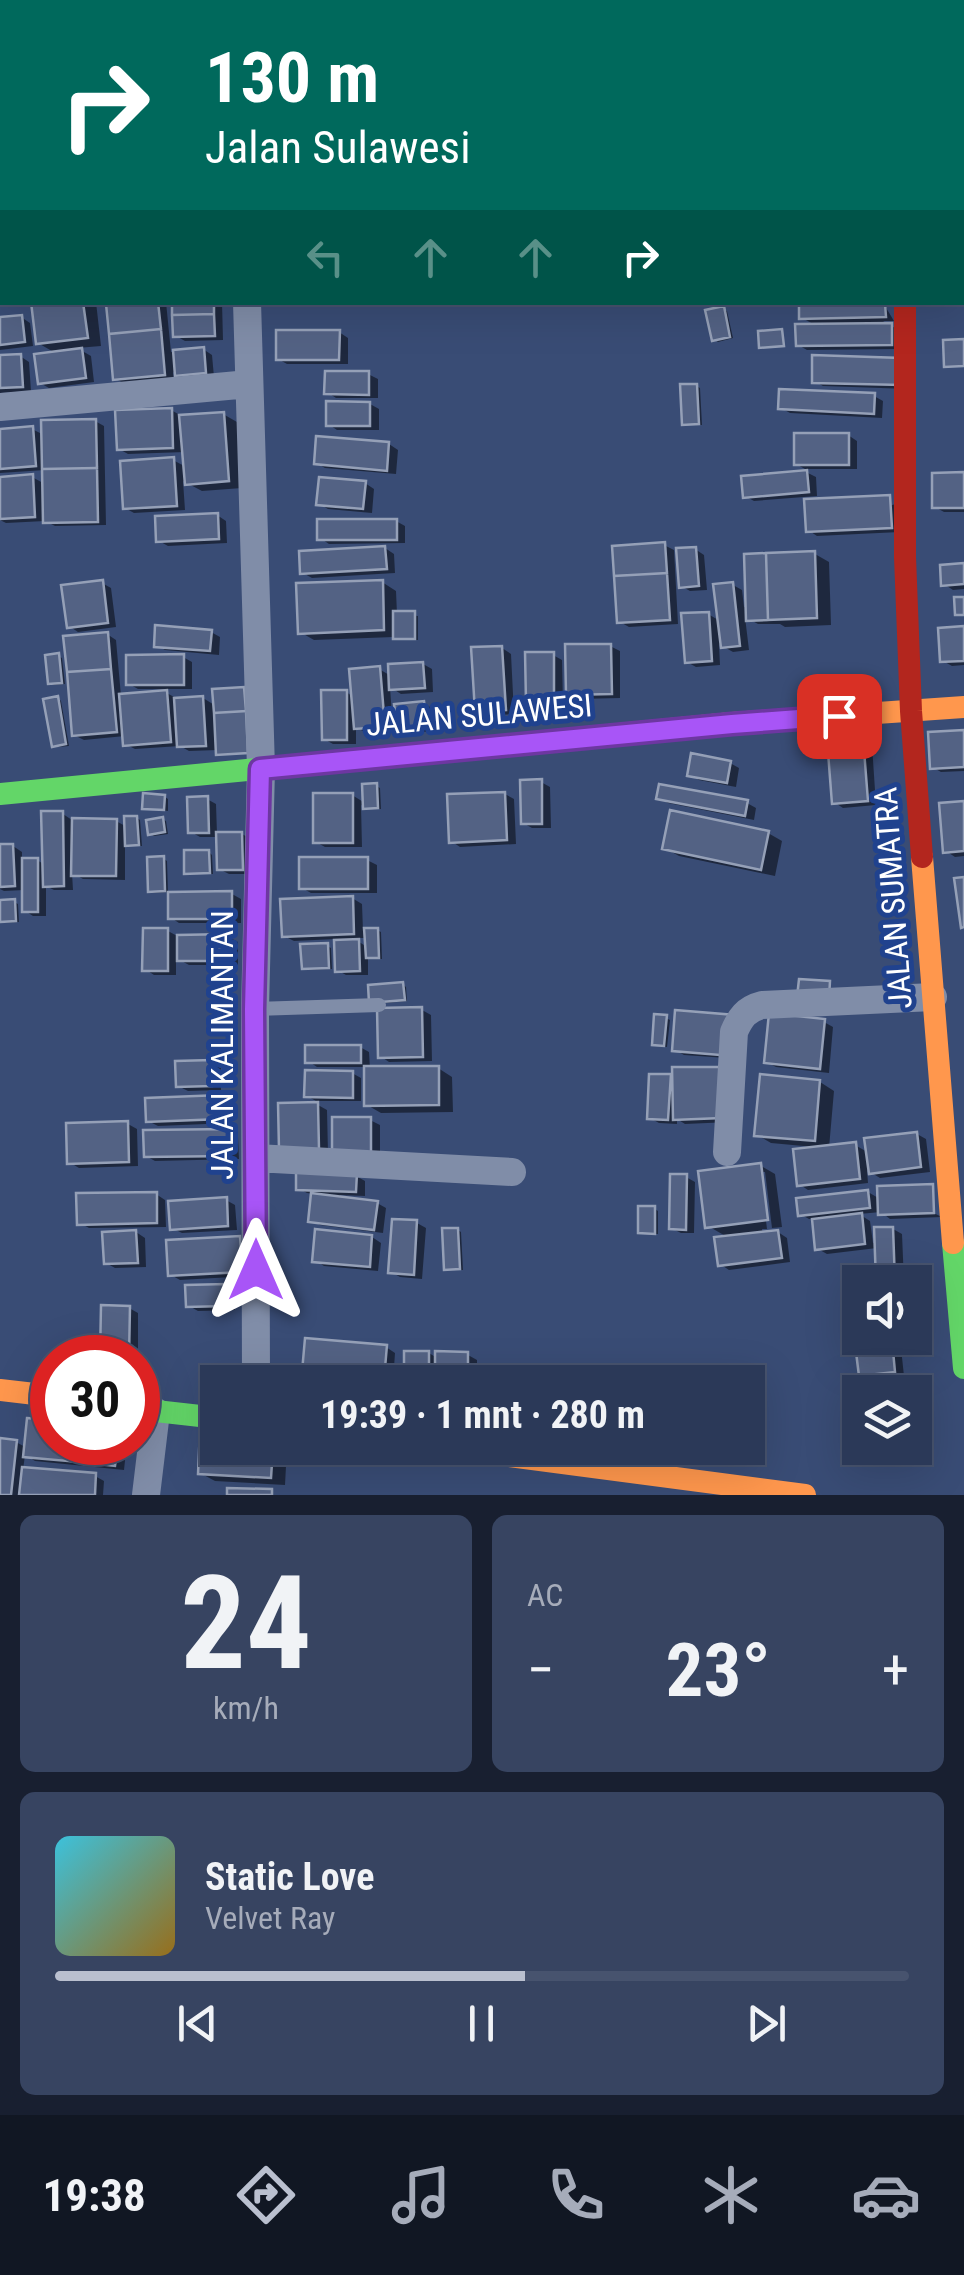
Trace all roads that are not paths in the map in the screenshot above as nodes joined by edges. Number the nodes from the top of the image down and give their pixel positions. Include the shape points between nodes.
1 (247, 305) edge
2 (905, 305) edge
3 (249, 384) junction
4 (0, 407) edge
5 (964, 707) edge
6 (910, 711) junction
7 (260, 769) junction
8 (0, 794) edge
9 (933, 997) junction
10 (378, 1005) dead end
11 (254, 1009) junction
12 (727, 1152) dead end
13 (256, 1158) junction
14 (512, 1172) dead end
15 (961, 1305) edge
16 (256, 1365) edge
17 (964, 1368) edge
18 (0, 1390) edge
19 (30, 1393) edge
20 (160, 1411) edge
21 (200, 1416) edge
22 (146, 1465) edge
23 (540, 1465) edge
24 (641, 1484) edge
25 (146, 1495) edge
26 (805, 1495) edge

1 - 3 street, JALAN KALIMANTAN
2 - 6 street, JALAN SUMATRA
3 - 4 street
3 - 7 street, JALAN KALIMANTAN
5 - 6 street, JALAN SULAWESI
6 - 7 street, JALAN SULAWESI
6 - 9 street, JALAN SUMATRA
7 - 8 street, JALAN SULAWESI
7 - 11 street, JALAN KALIMANTAN
9 - 12 street via 748,1010 734,1032
9 - 15 street, JALAN SUMATRA
10 - 11 lane
11 - 13 street, JALAN KALIMANTAN
13 - 14 street
13 - 16 street, JALAN KALIMANTAN
15 - 17 street, JALAN SUMATRA
18 - 19 street
20 - 21 street
22 - 25 street
23 - 24 street
24 - 26 street

